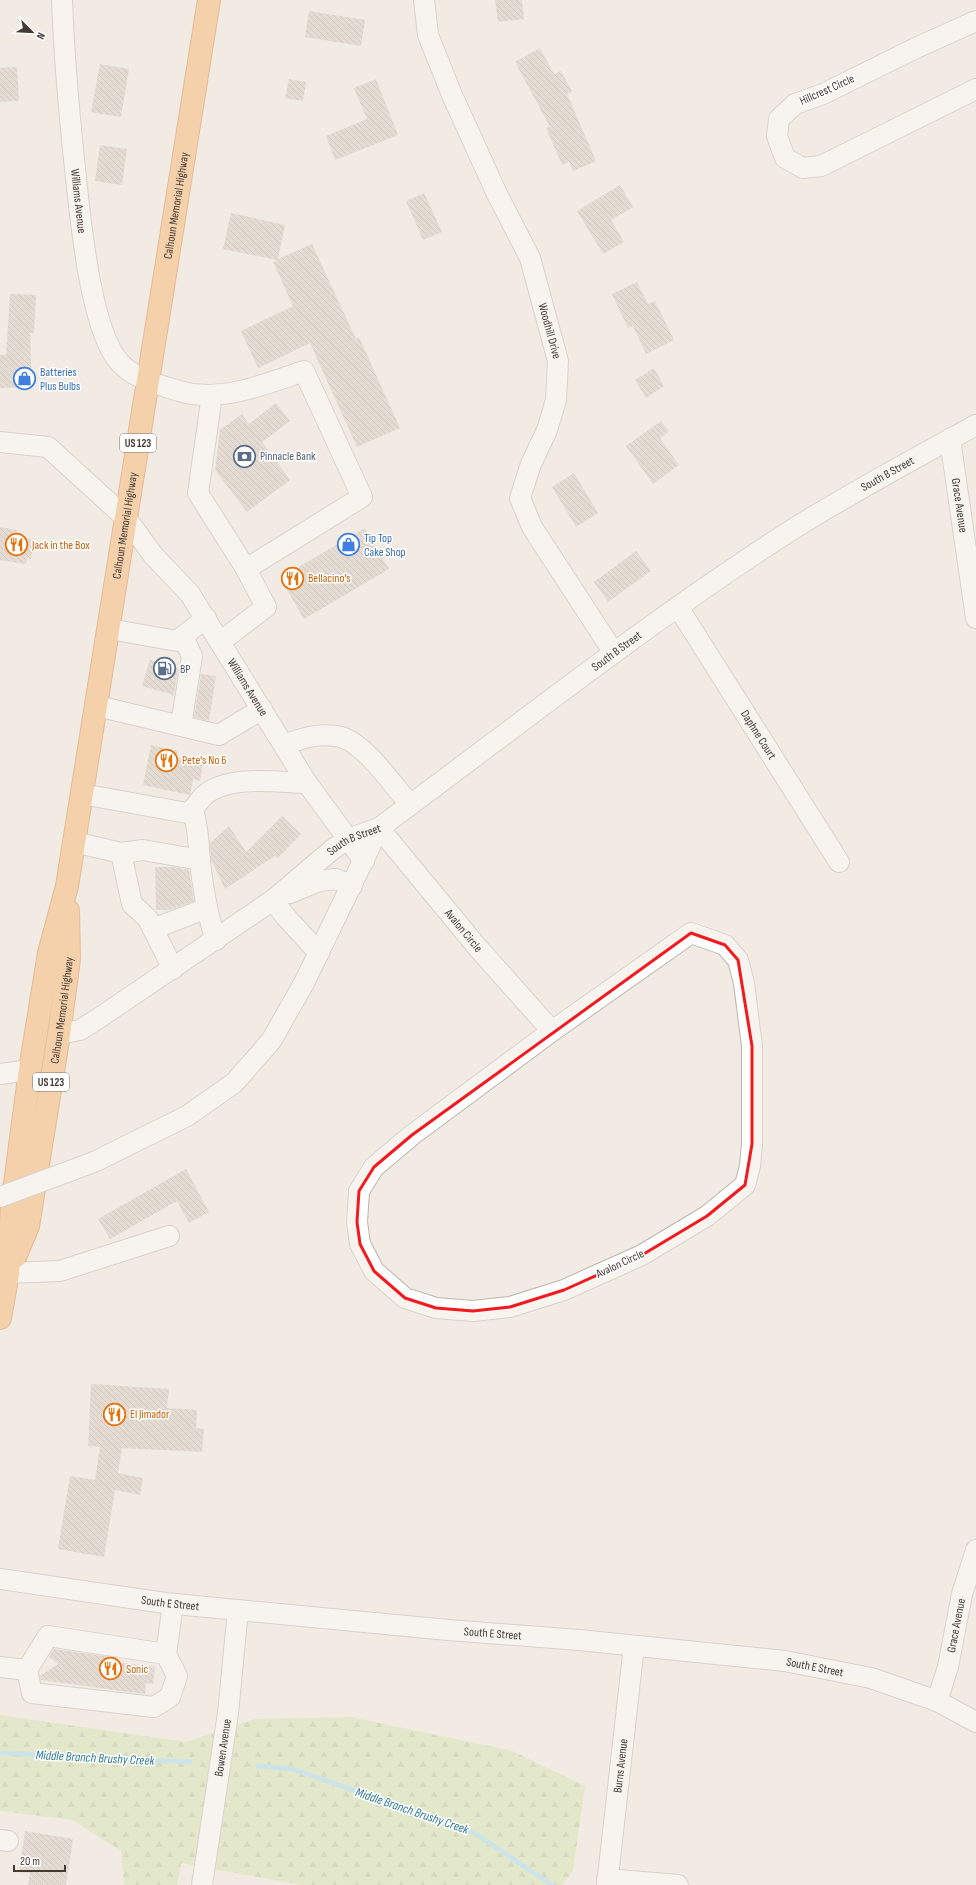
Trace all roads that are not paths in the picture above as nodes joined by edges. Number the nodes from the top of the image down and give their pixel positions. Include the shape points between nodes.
1 (62, 0) edge
2 (209, 0) edge
3 (424, 0) edge
4 (976, 21) edge
5 (976, 89) edge
6 (148, 382) junction
7 (212, 395) junction
8 (976, 425) edge
9 (950, 439) junction
10 (0, 442) edge
11 (127, 519) junction
12 (246, 569) junction
13 (678, 607) junction
14 (206, 618) junction
15 (976, 618) edge
16 (109, 629) junction
17 (183, 637) junction
18 (220, 642) junction
19 (614, 654) junction
20 (97, 706) junction
21 (262, 709) junction
22 (181, 726) junction
23 (284, 745) junction
24 (307, 784) junction
25 (82, 794) junction
26 (410, 805) junction
27 (193, 810) junction
28 (379, 828) junction
29 (348, 839) junction
30 (74, 842) junction
31 (121, 853) junction
32 (200, 860) junction
33 (364, 861) junction
34 (839, 862) dead end
35 (67, 886) junction
36 (352, 886) junction
37 (273, 900) junction
38 (207, 908) junction
39 (153, 929) junction
40 (216, 940) junction
41 (319, 953) junction
42 (173, 969) junction
43 (552, 1031) junction
44 (59, 1034) junction
45 (30, 1070) junction
46 (0, 1074) edge
47 (0, 1197) edge
48 (169, 1236) dead end
49 (8, 1273) junction
50 (0, 1318) edge
51 (976, 1550) edge
52 (0, 1579) edge
53 (173, 1604) junction
54 (238, 1610) junction
55 (634, 1646) junction
56 (166, 1654) junction
57 (0, 1667) edge
58 (27, 1670) junction
59 (937, 1701) junction
60 (976, 1722) edge
61 (607, 1882) edge
62 (202, 1885) edge
63 (678, 1885) edge

1 - 6 street, Williams Avenue via 64,62 82,234 95,305 108,346 121,364
2 - 6 highway, Calhoun Memorial Highway / US 123
3 - 19 street, Woodhill Drive via 428,35 452,95 497,194 530,258 558,360 556,400 520,498 532,527
4 - 5 street, Hillcrest Circle via 823,94 795,104 779,119 776,136 785,158 803,168 822,166
6 - 7 street, Williams Avenue via 191,394
6 - 11 highway, Calhoun Memorial Highway / US 123
7 - 12 street via 198,493
7 - 12 street, Williams Avenue via 243,391 304,371 362,497
8 - 9 street, South B Street
9 - 13 street, South B Street via 792,530
9 - 15 street, Grace Avenue
10 - 11 street, Williams Avenue via 48,447
11 - 14 street, Williams Avenue via 153,555 190,594
11 - 16 highway, Calhoun Memorial Highway / US 123
12 - 18 street via 266,607
13 - 19 street, South B Street
13 - 34 street, Daphne Court
14 - 17 street
14 - 18 street, Williams Avenue
16 - 17 street via 177,642
16 - 20 highway, Calhoun Memorial Highway / US 123
17 - 22 street via 192,656
18 - 21 street, Williams Avenue
19 - 26 street, South B Street
20 - 22 street
20 - 25 highway, Calhoun Memorial Highway / US 123
21 - 22 street via 219,735
21 - 23 street, Williams Avenue
23 - 24 street, Williams Avenue
23 - 26 street via 305,737 318,736 340,737 353,742 389,778
24 - 27 street via 228,783 205,794
24 - 29 street, Williams Avenue
25 - 27 street via 187,813
25 - 30 highway, Calhoun Memorial Highway / US 123
26 - 28 street, South B Street
27 - 32 street via 198,828
28 - 29 street, South B Street
28 - 33 street
28 - 43 street, Avalon Circle via 478,948
29 - 33 street, Williams Avenue
29 - 37 street, South B Street
30 - 31 street
30 - 35 highway, Calhoun Memorial Highway / US 123
31 - 32 street via 143,850
31 - 39 street via 132,904 148,919
32 - 38 street
33 - 36 street
35 - 44 highway, Calhoun Memorial Highway / US 123 via 69,959
35 - 45 highway, Calhoun Memorial Highway / US 123 via 49,953
36 - 37 street, South B Street via 336,879 319,881
36 - 41 street
37 - 40 street, South B Street
37 - 41 street
38 - 39 street
38 - 40 street
39 - 42 street
40 - 42 street, South B Street
41 - 47 street, bridge via 271,1041 234,1083 187,1116 94,1162
42 - 44 street, South B Street via 80,1030
43 - 43 street, Avalon Circle via 691,933 725,944 738,960 744,983 752,1046 752,1144 750,1166 744,1185 707,1216 642,1255 564,1290 510,1308 473,1311 436,1308 404,1298 374,1271 360,1244 357,1222 359,1191 374,1167 412,1135
44 - 49 highway, Calhoun Memorial Highway / US 123 via 28,1226
45 - 46 street
45 - 49 highway, Calhoun Memorial Highway / US 123 via 12,1206
48 - 49 street via 60,1271
49 - 50 highway, Calhoun Memorial Highway / US 123
51 - 59 street, Grace Avenue via 962,1594 948,1667
52 - 53 street, South E Street
53 - 54 street, South E Street
53 - 56 street
54 - 55 street, South E Street
54 - 62 street, Bowen Avenue via 228,1713
55 - 59 street, South E Street via 785,1661 871,1678
55 - 61 street, Burns Avenue
56 - 58 street via 48,1636
56 - 58 street via 177,1676 170,1697 154,1707 32,1693
57 - 58 street
59 - 60 street, South E Street
61 - 63 street

